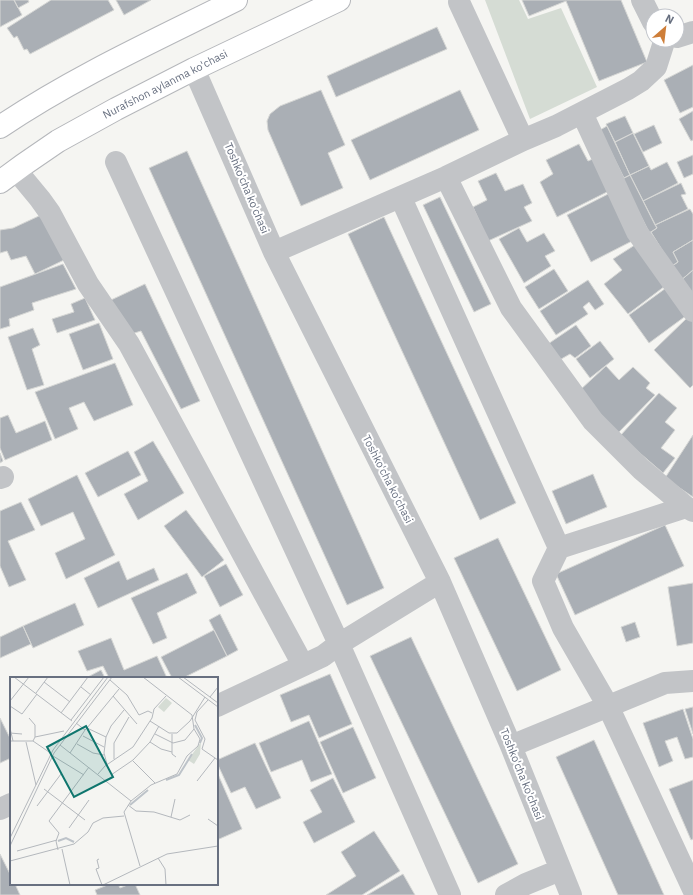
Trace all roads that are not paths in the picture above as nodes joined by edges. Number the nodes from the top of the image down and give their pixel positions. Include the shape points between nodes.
1 (236, 0) edge
2 (338, 0) edge
3 (459, 2) dead end
4 (664, 48) edge
5 (194, 69) junction
6 (582, 113) junction
7 (0, 127) edge
8 (523, 140) junction
9 (116, 162) dead end
10 (8, 176) edge
11 (446, 177) junction
12 (401, 198) junction
13 (274, 252) junction
14 (693, 311) edge
15 (690, 509) edge
16 (559, 548) junction
17 (440, 582) junction
18 (339, 644) junction
19 (303, 666) junction
20 (693, 681) edge
21 (218, 706) edge
22 (608, 706) junction
23 (511, 746) junction
24 (10, 804) edge
25 (0, 809) edge
26 (687, 863) edge
27 (560, 870) junction
28 (693, 889) edge
29 (450, 895) edge
30 (506, 895) edge
31 (570, 895) edge

1 - 7 main road via 65,86
2 - 5 main road, Nurafshon aylanma ko'chasi
3 - 8 street
4 - 6 street via 656,67 641,81
5 - 10 main road, Nurafshon aylanma ko'chasi via 58,141
5 - 13 street, Toshko'cha ko'chasi
6 - 8 street
6 - 14 street via 637,232
8 - 11 street
9 - 18 street
10 - 19 street via 40,199 88,284 129,344
11 - 12 street
11 - 15 street via 510,308 593,421 641,469
12 - 13 street
12 - 16 street
13 - 17 street, Toshko'cha ko'chasi
15 - 16 street
16 - 22 street via 543,581 563,628
17 - 18 street
17 - 23 street, Toshko'cha ko'chasi
18 - 19 street
18 - 29 street
19 - 21 street
20 - 22 street via 665,684
22 - 23 street
22 - 26 street
23 - 27 street, Toshko'cha ko'chasi
24 - 25 street
26 - 28 street
27 - 30 street
27 - 31 street, Toshko'cha ko'chasi

